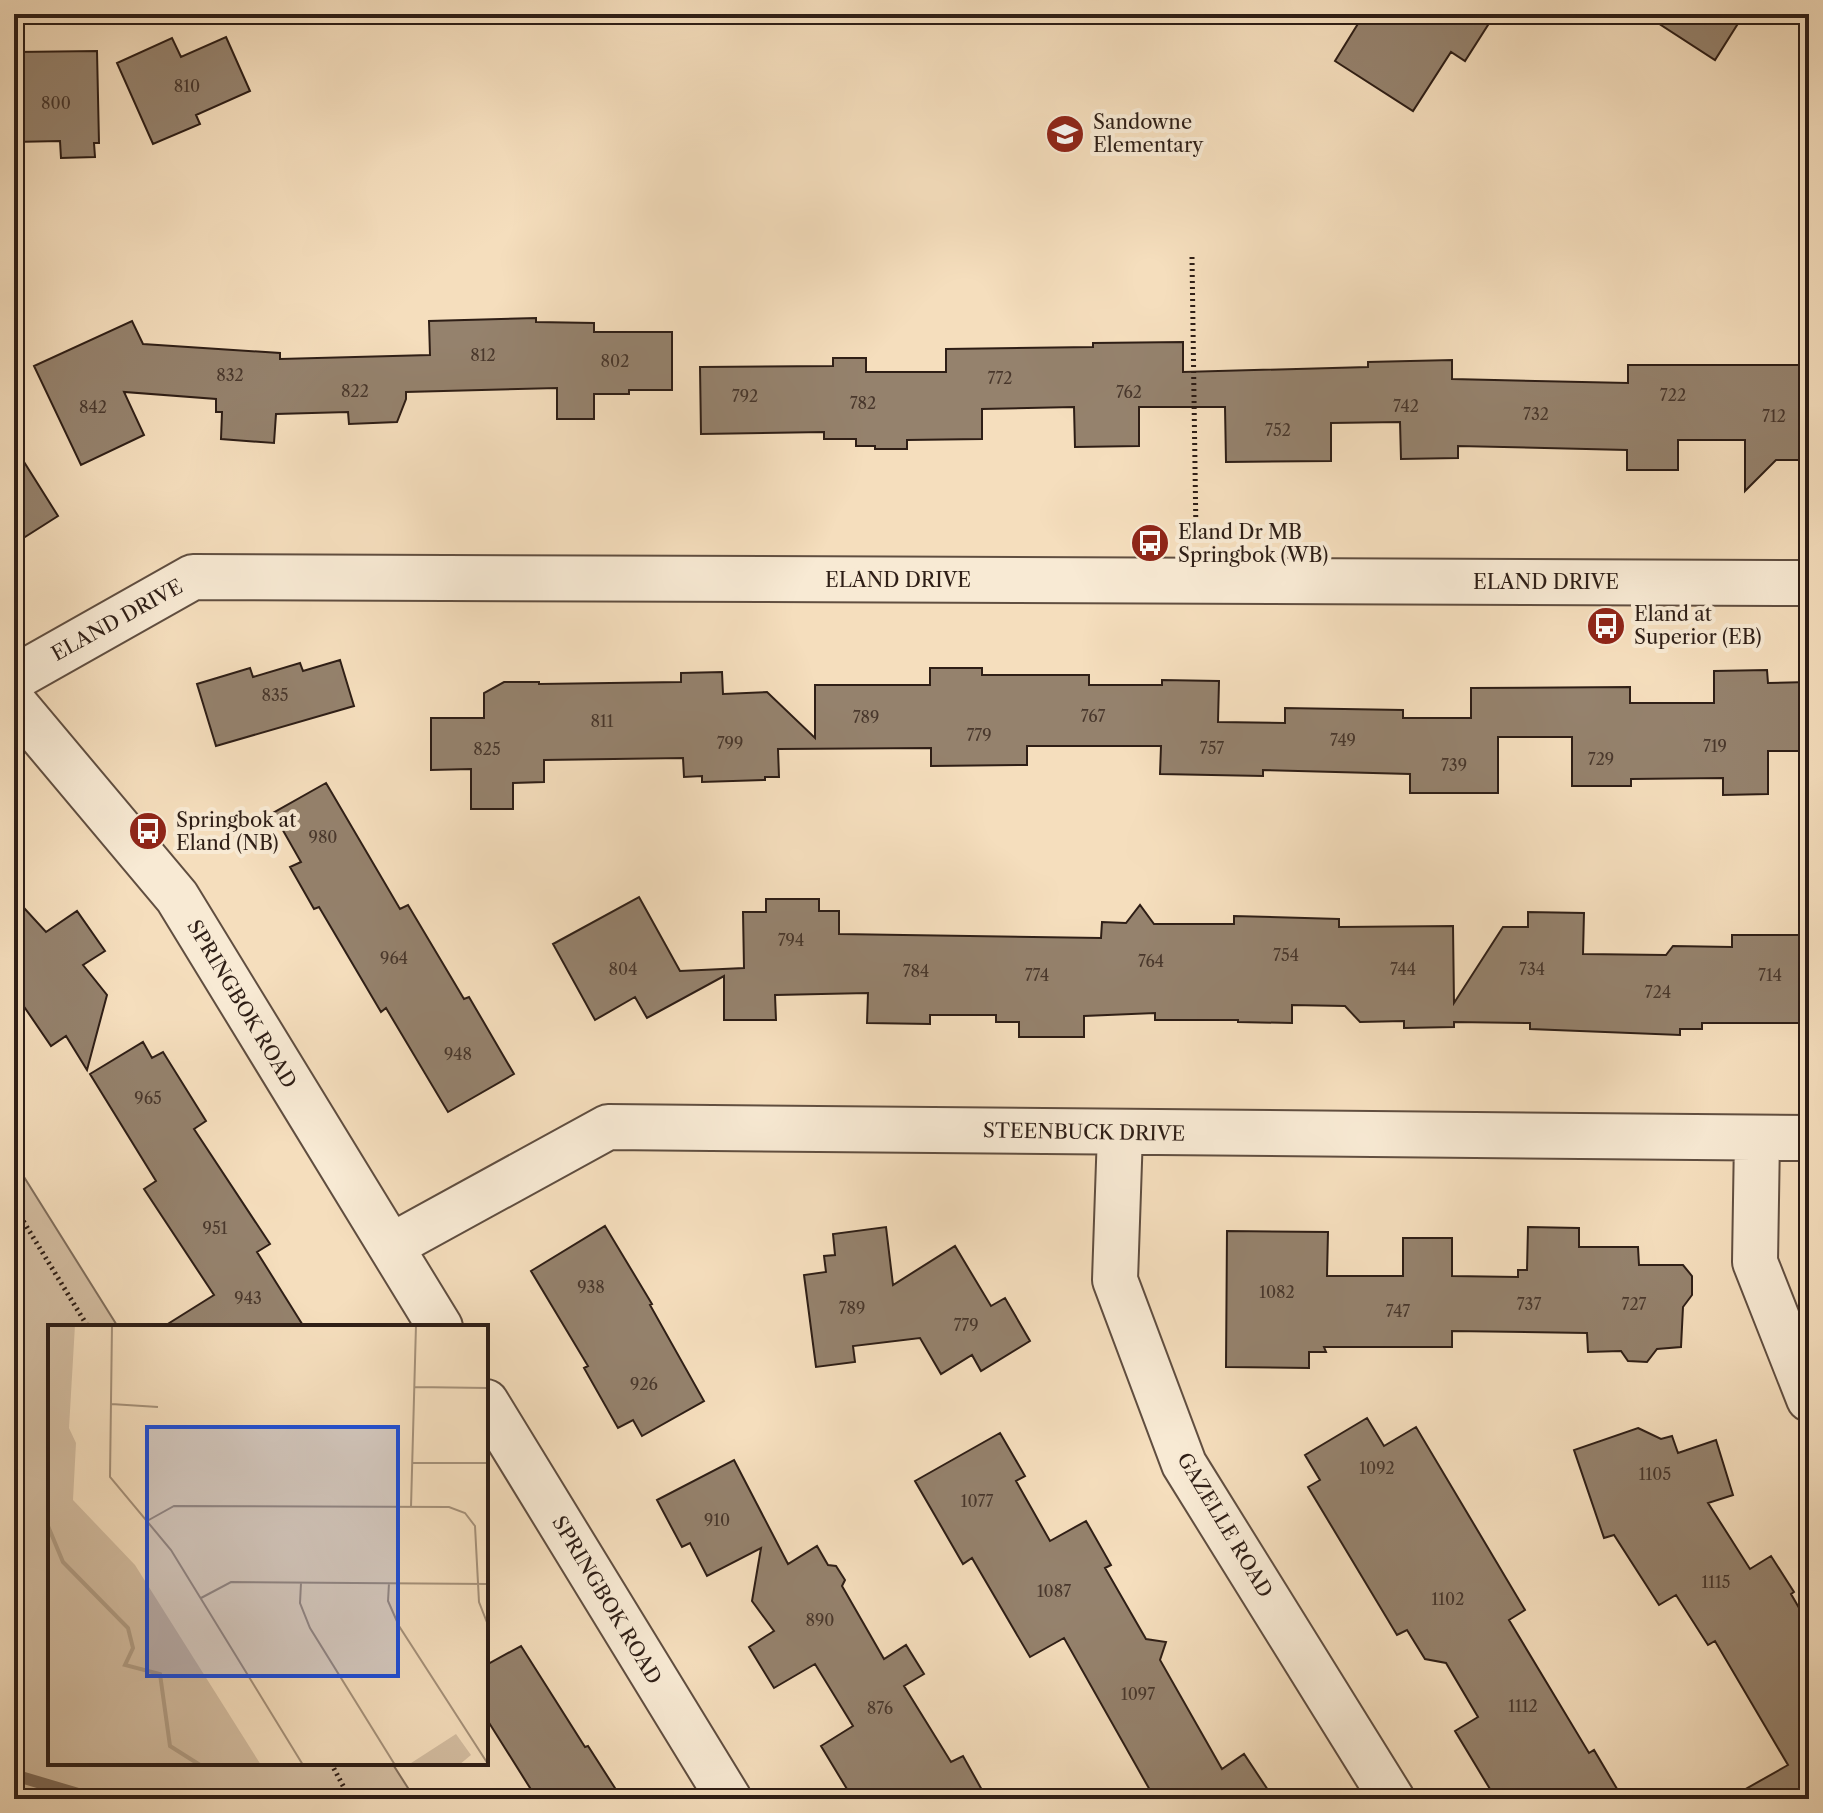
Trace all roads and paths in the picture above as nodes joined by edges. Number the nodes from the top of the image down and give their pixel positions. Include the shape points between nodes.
1 (1192, 257) dead end
2 (1197, 581) junction
3 (1809, 583) edge
4 (14, 678) edge
5 (14, 703) edge
6 (1120, 1133) junction
7 (1757, 1138) junction
8 (1809, 1138) edge
9 (14, 1206) edge
10 (391, 1246) junction
11 (87, 1325) edge
12 (439, 1325) edge
13 (1809, 1399) edge
14 (488, 1405) edge
15 (332, 1765) edge
16 (350, 1799) edge
17 (729, 1799) edge
18 (1392, 1799) edge

1 - 2 path
2 - 3 street, ELAND DRIVE
2 - 4 street, ELAND DRIVE via 193,577
5 - 10 street, SPRINGBOK ROAD via 177,897
6 - 7 street, STEENBUCK DRIVE
6 - 10 street, STEENBUCK DRIVE via 608,1127
6 - 18 street, GAZELLE ROAD via 1115,1280 1184,1464
7 - 8 street, STEENBUCK DRIVE
7 - 13 street via 1755,1262
9 - 11 path
10 - 12 street, SPRINGBOK ROAD
14 - 17 street, SPRINGBOK ROAD
15 - 16 path

